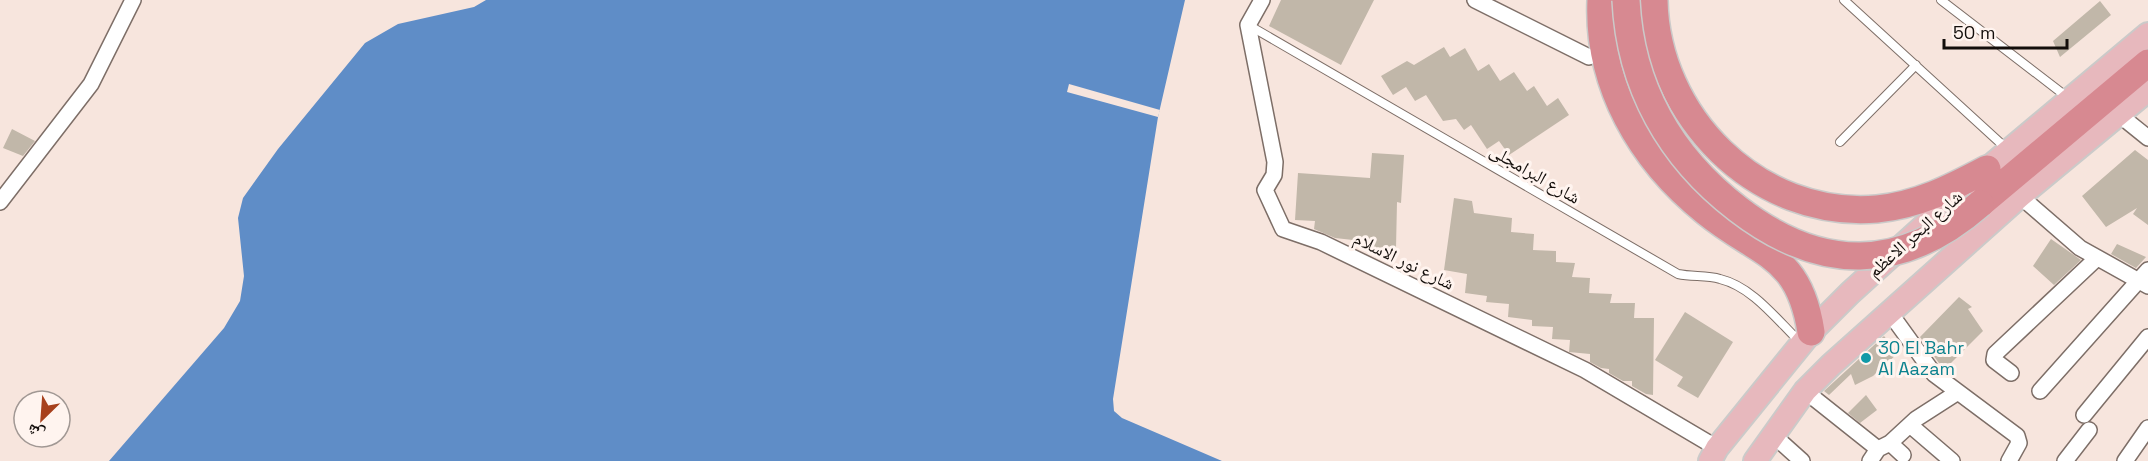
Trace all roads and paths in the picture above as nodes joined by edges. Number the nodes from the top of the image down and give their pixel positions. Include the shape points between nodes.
1 (133, 0) edge
2 (1262, 0) edge
3 (1475, 0) edge
4 (1601, 0) edge
5 (1626, 0) edge
6 (1654, 0) edge
7 (1844, 0) edge
8 (1941, 0) edge
9 (1248, 25) junction
10 (2148, 34) edge
11 (1589, 57) dead end
12 (2148, 63) edge
13 (1916, 65) junction
14 (2148, 90) edge
15 (2071, 99) junction
16 (2117, 113) junction
17 (2148, 138) edge
18 (1840, 142) dead end
19 (2009, 151) junction
20 (1987, 170) junction
21 (2020, 196) junction
22 (0, 202) edge
23 (2097, 258) junction
24 (2145, 279) edge
25 (1890, 313) junction
26 (2148, 337) edge
27 (1806, 338) junction
28 (2011, 373) dead end
29 (1805, 391) junction
30 (2040, 391) dead end
31 (1958, 392) junction
32 (2084, 415) dead end
33 (1910, 425) junction
34 (2148, 428) edge
35 (2089, 430) dead end
36 (1773, 435) junction
37 (1880, 451) edge
38 (1714, 454) edge
39 (1903, 456) dead end
40 (1755, 461) edge
41 (1802, 461) edge
42 (1952, 461) edge
43 (2008, 461) edge
44 (2065, 461) edge
45 (2125, 461) edge

1 - 22 street via 91,84
2 - 9 street
3 - 11 street
4 - 27 highway via 1603,47 1612,87 1630,125 1654,160 1706,213 1785,267 1799,286 1807,308
5 - 12 highway, bridge via 1633,57 1643,89 1675,147 1696,173 1721,196 1784,239 1812,250 1842,255 1883,254 1931,240 1957,224
6 - 20 highway via 1662,57 1677,94 1698,128 1725,157 1780,192 1811,203 1875,209 1939,194
7 - 13 lane
8 - 15 lane
9 - 27 lane, شارع البرامجلى via 1678,274 1735,283
9 - 38 street, شارع نور الاسلام via 1275,162 1274,175 1265,190 1283,229 1321,242 1585,370
10 - 15 main road, شارع البحر الاعظم
13 - 18 lane
13 - 19 lane
14 - 16 main road
15 - 19 main road, شارع البحر الاعظم
16 - 17 street
16 - 21 main road
19 - 20 main road, شارع البحر الاعظم
20 - 27 main road, شارع البحر الاعظم via 1850,293
21 - 23 street
21 - 25 main road
23 - 24 street
23 - 28 street via 1995,354 1994,360
24 - 30 street
25 - 29 main road
25 - 31 street via 1934,374
26 - 32 street
27 - 38 main road, شارع البحر الاعظم
29 - 36 main road
29 - 37 street
31 - 33 street
31 - 43 street via 2017,436 2019,443
33 - 37 street
33 - 42 street
34 - 45 street
35 - 44 street
36 - 40 main road
36 - 41 street
37 - 39 street

